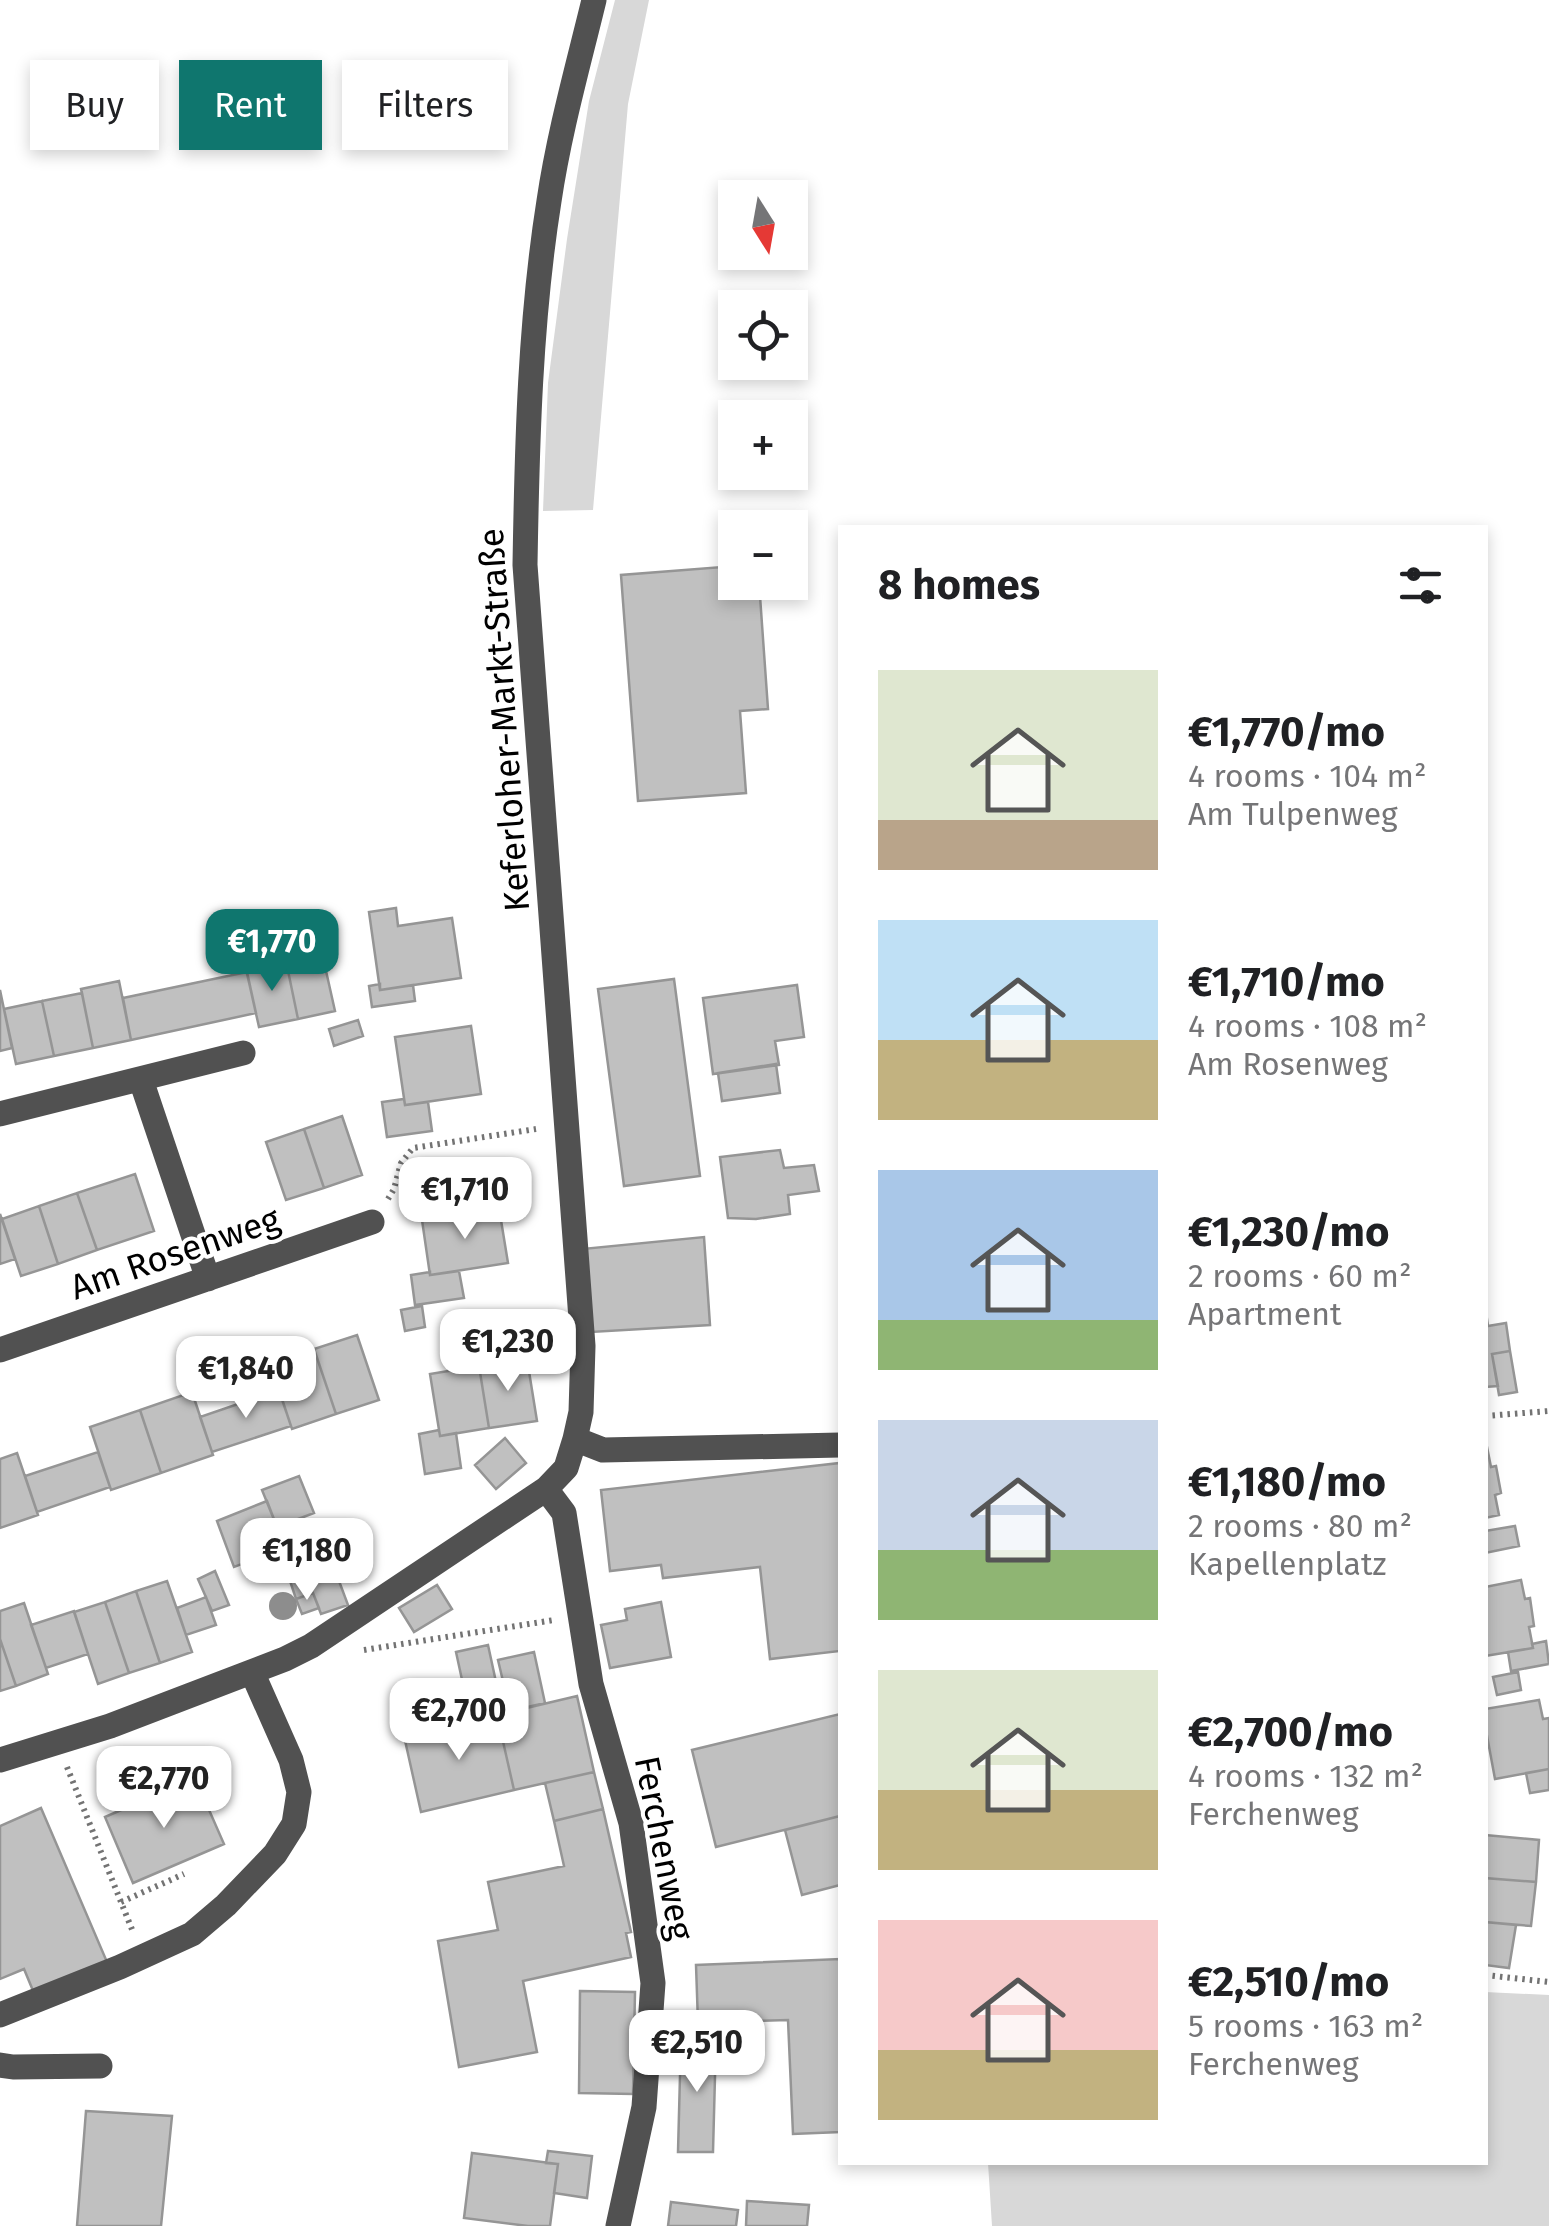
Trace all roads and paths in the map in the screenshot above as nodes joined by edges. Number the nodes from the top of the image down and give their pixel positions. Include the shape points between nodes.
1 (594, 0) edge
2 (243, 1053) dead end
3 (141, 1080) junction
4 (0, 1114) edge
5 (537, 1129) dead end
6 (372, 1222) joint
7 (208, 1279) junction
8 (0, 1350) edge
9 (1549, 1411) edge
10 (1488, 1416) edge
11 (575, 1440) junction
12 (838, 1445) edge
13 (546, 1490) junction
14 (579, 1616) junction
15 (355, 1652) dead end
16 (252, 1672) junction
17 (57, 1742) junction
18 (0, 1760) edge
19 (184, 1874) dead end
20 (120, 1902) junction
21 (143, 1956) junction
22 (1488, 1975) edge
23 (1549, 1982) edge
24 (0, 2015) edge
25 (0, 2066) edge
26 (100, 2066) dead end
27 (618, 2226) edge

1 - 11 street, Keferloher-Markt-Straße via 549,199 534,328 525,565 583,1346
2 - 3 street
3 - 4 street
3 - 7 street
5 - 6 path via 413,1148
6 - 7 street, Am Rosenweg
7 - 8 street, Am Rosenweg
9 - 10 path
11 - 12 street via 603,1450
11 - 13 street, Keferloher-Markt-Straße via 566,1468
13 - 14 street, Ferchenweg via 564,1513
13 - 16 street via 310,1646
14 - 15 path
14 - 27 street, Ferchenweg via 631,1823 654,1983 644,2107
16 - 17 street
16 - 21 street via 292,1760 299,1792 294,1824 226,1905 192,1934
17 - 18 street
17 - 20 path
19 - 20 path
20 - 21 path
21 - 24 street
22 - 23 path
25 - 26 street

